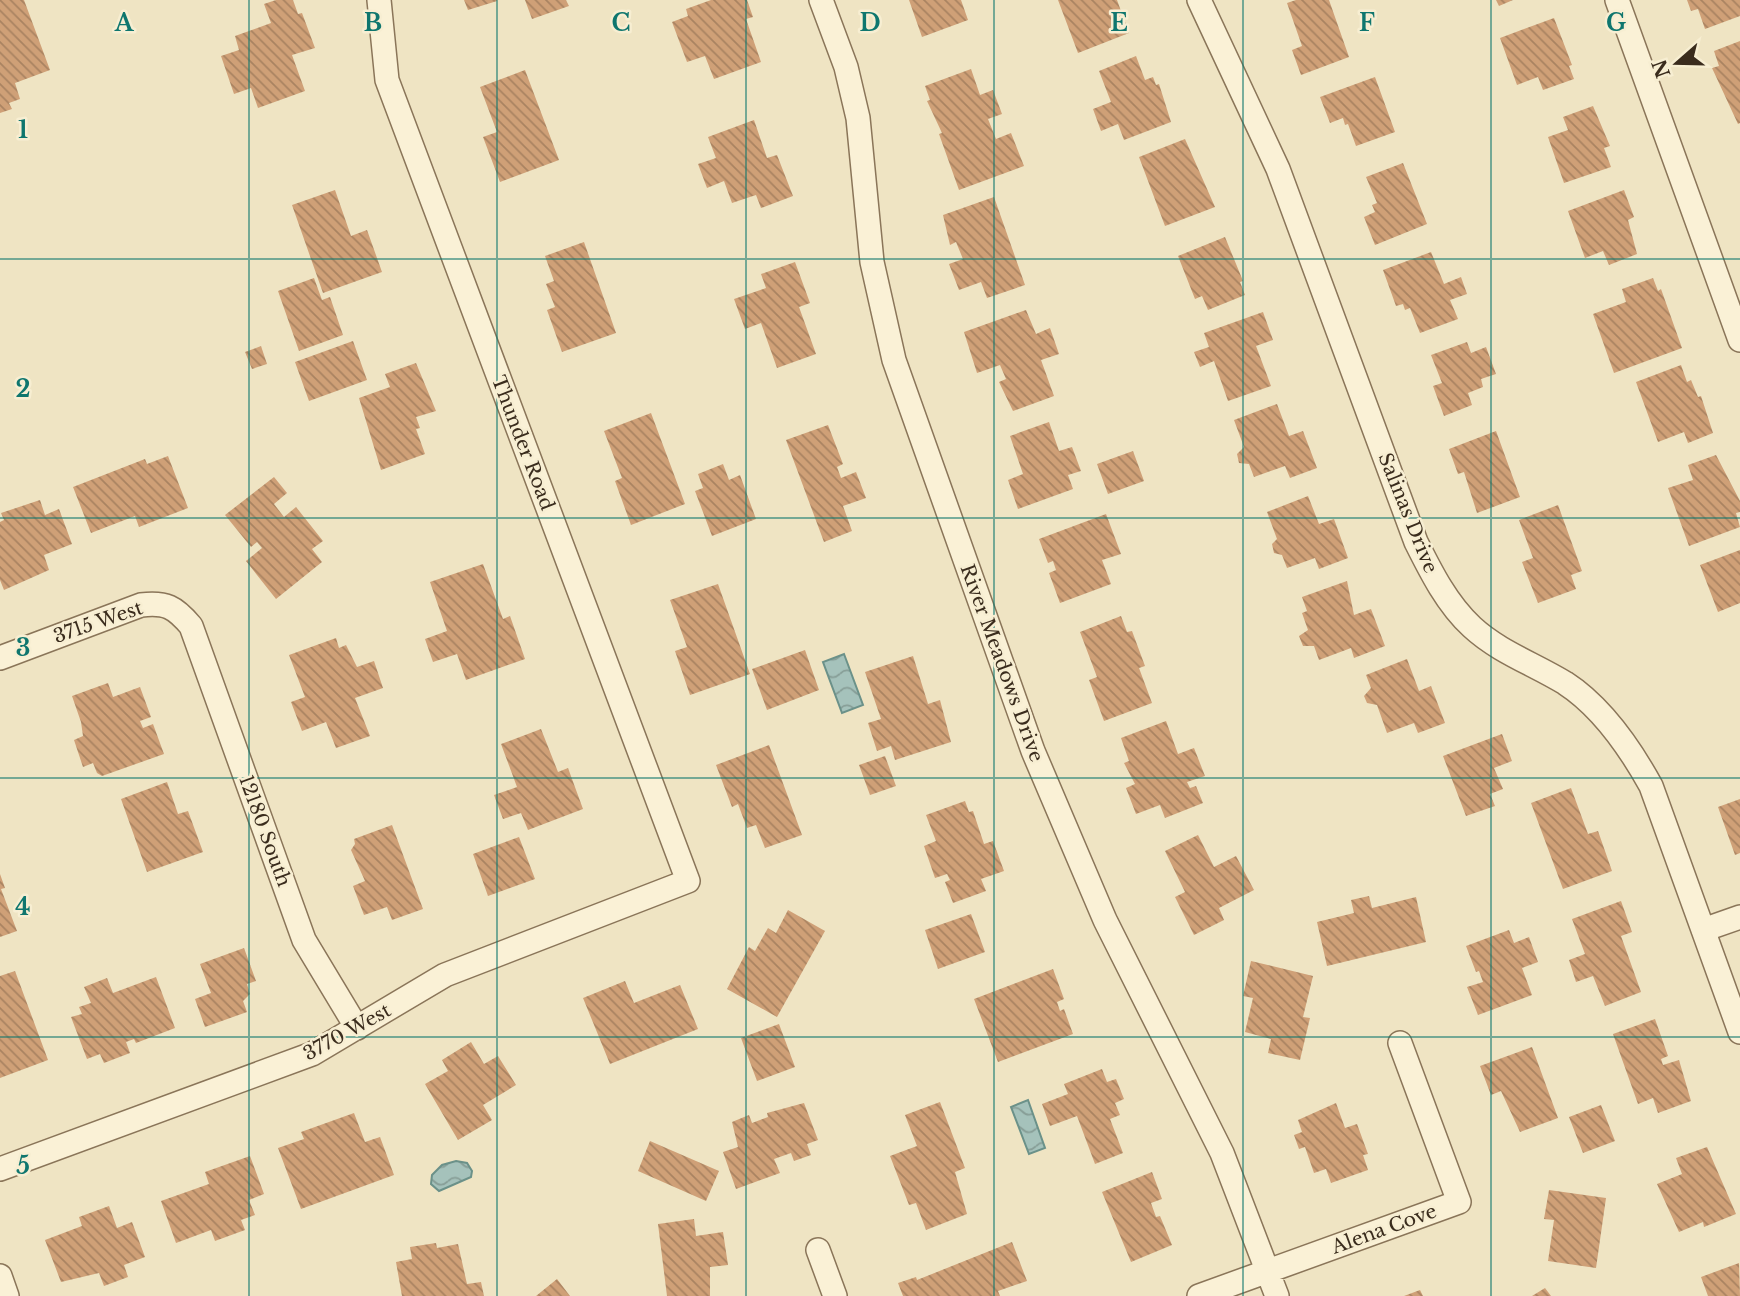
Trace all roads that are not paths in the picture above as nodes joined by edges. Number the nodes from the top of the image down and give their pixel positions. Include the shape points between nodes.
1 (379, 0) edge
2 (821, 0) edge
3 (1199, 0) edge
4 (1617, 0) edge
5 (1740, 340) edge
6 (191, 626) joint
7 (0, 658) edge
8 (688, 881) joint
9 (1740, 917) edge
10 (1703, 930) junction
11 (357, 1028) junction
12 (1740, 1032) edge
13 (1400, 1043) dead end
14 (0, 1169) edge
15 (818, 1250) dead end
16 (1268, 1271) junction
17 (0, 1276) edge
18 (7, 1296) edge
19 (835, 1296) edge
20 (1199, 1296) edge
21 (1276, 1296) edge

1 - 8 street, Thunder Road via 387,80
2 - 16 street, River Meadows Drive via 846,67 858,118 872,262 894,360 1033,751 1105,920 1222,1153
3 - 10 street, Salinas Drive via 1278,169 1416,542 1439,587 1472,627 1515,657 1567,684 1631,751 1651,786
4 - 5 street
6 - 7 street, 3715 West via 176,608 161,603 141,605
6 - 11 street, 12180 South via 304,940
8 - 11 street, 3770 West via 445,975
9 - 10 street
10 - 12 street, Salinas Drive
11 - 14 street, 3770 West via 312,1054
13 - 16 street, Alena Cove via 1459,1202
15 - 19 street
16 - 20 street
16 - 21 street, River Meadows Drive
17 - 18 street

